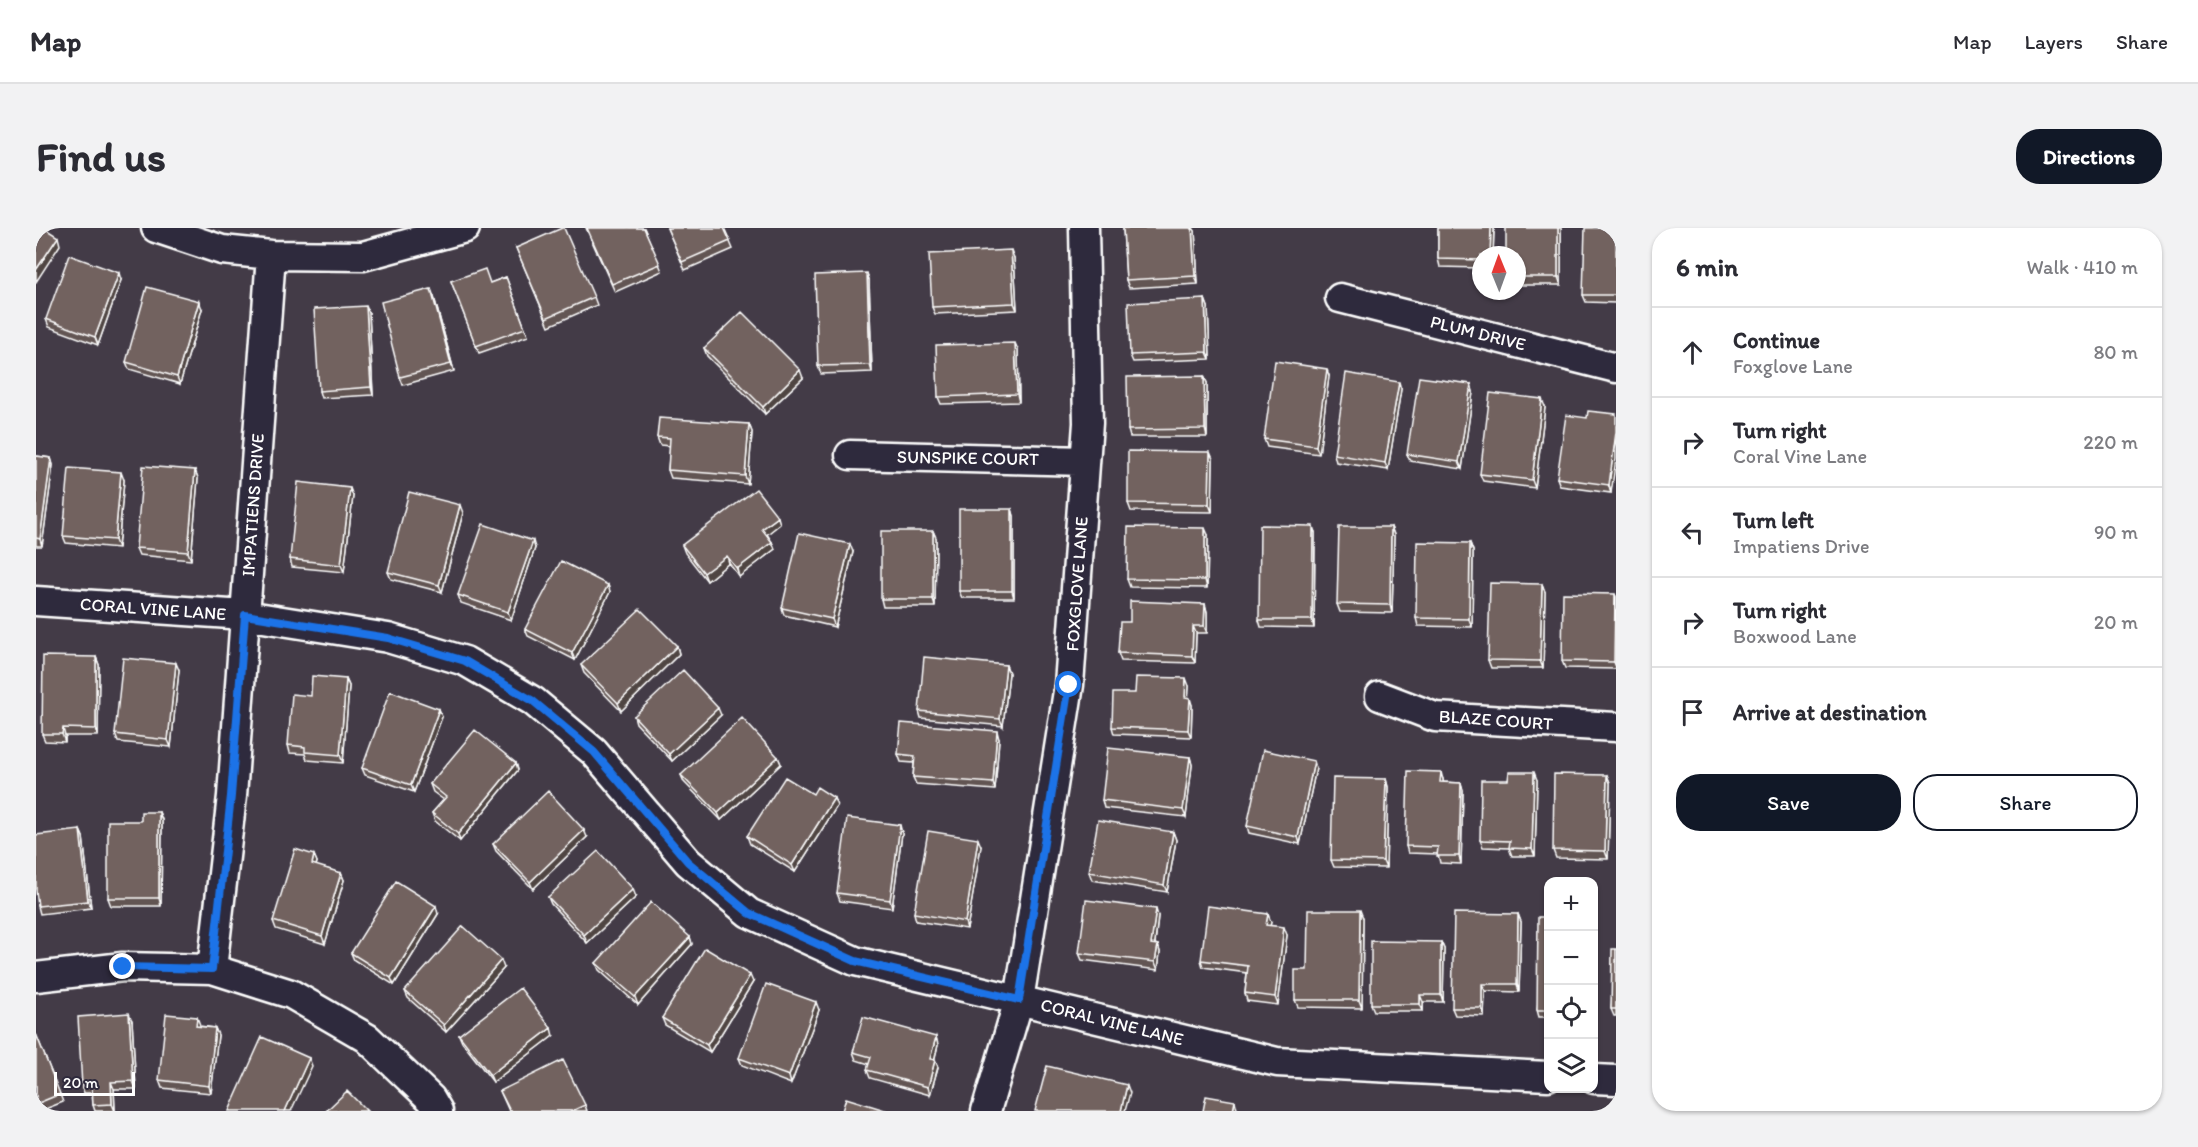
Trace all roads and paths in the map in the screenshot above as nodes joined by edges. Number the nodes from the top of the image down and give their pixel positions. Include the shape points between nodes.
1 (156, 228) edge
2 (465, 228) edge
3 (1084, 228) edge
4 (271, 255) junction
5 (1340, 298) dead end
6 (1616, 368) edge
7 (850, 455) dead end
8 (1085, 461) junction
9 (36, 601) edge
10 (245, 615) junction
11 (1380, 696) dead end
12 (1616, 727) edge
13 (212, 969) junction
14 (36, 977) edge
15 (1019, 1000) junction
16 (1544, 1076) edge
17 (1598, 1079) edge
18 (1616, 1080) edge
19 (438, 1111) edge
20 (986, 1111) edge

1 - 4 street via 222,250
2 - 4 street via 363,256
3 - 8 street, FOXGLOVE LANE via 1088,423
4 - 10 street, IMPATIENS DRIVE
5 - 6 street, PLUM DRIVE
7 - 8 street, SUNSPIKE COURT
8 - 15 street, FOXGLOVE LANE via 1069,685
9 - 10 street, CORAL VINE LANE
10 - 13 street, IMPATIENS DRIVE
10 - 15 street, CORAL VINE LANE via 388,638 465,661 533,701 594,752 688,862 749,913 855,961
11 - 12 street, BLAZE COURT via 1435,717
13 - 14 street via 123,967
13 - 19 street via 291,994 367,1038 431,1099
15 - 16 street, CORAL VINE LANE via 1277,1062
15 - 20 street, FOXGLOVE LANE
17 - 18 street

